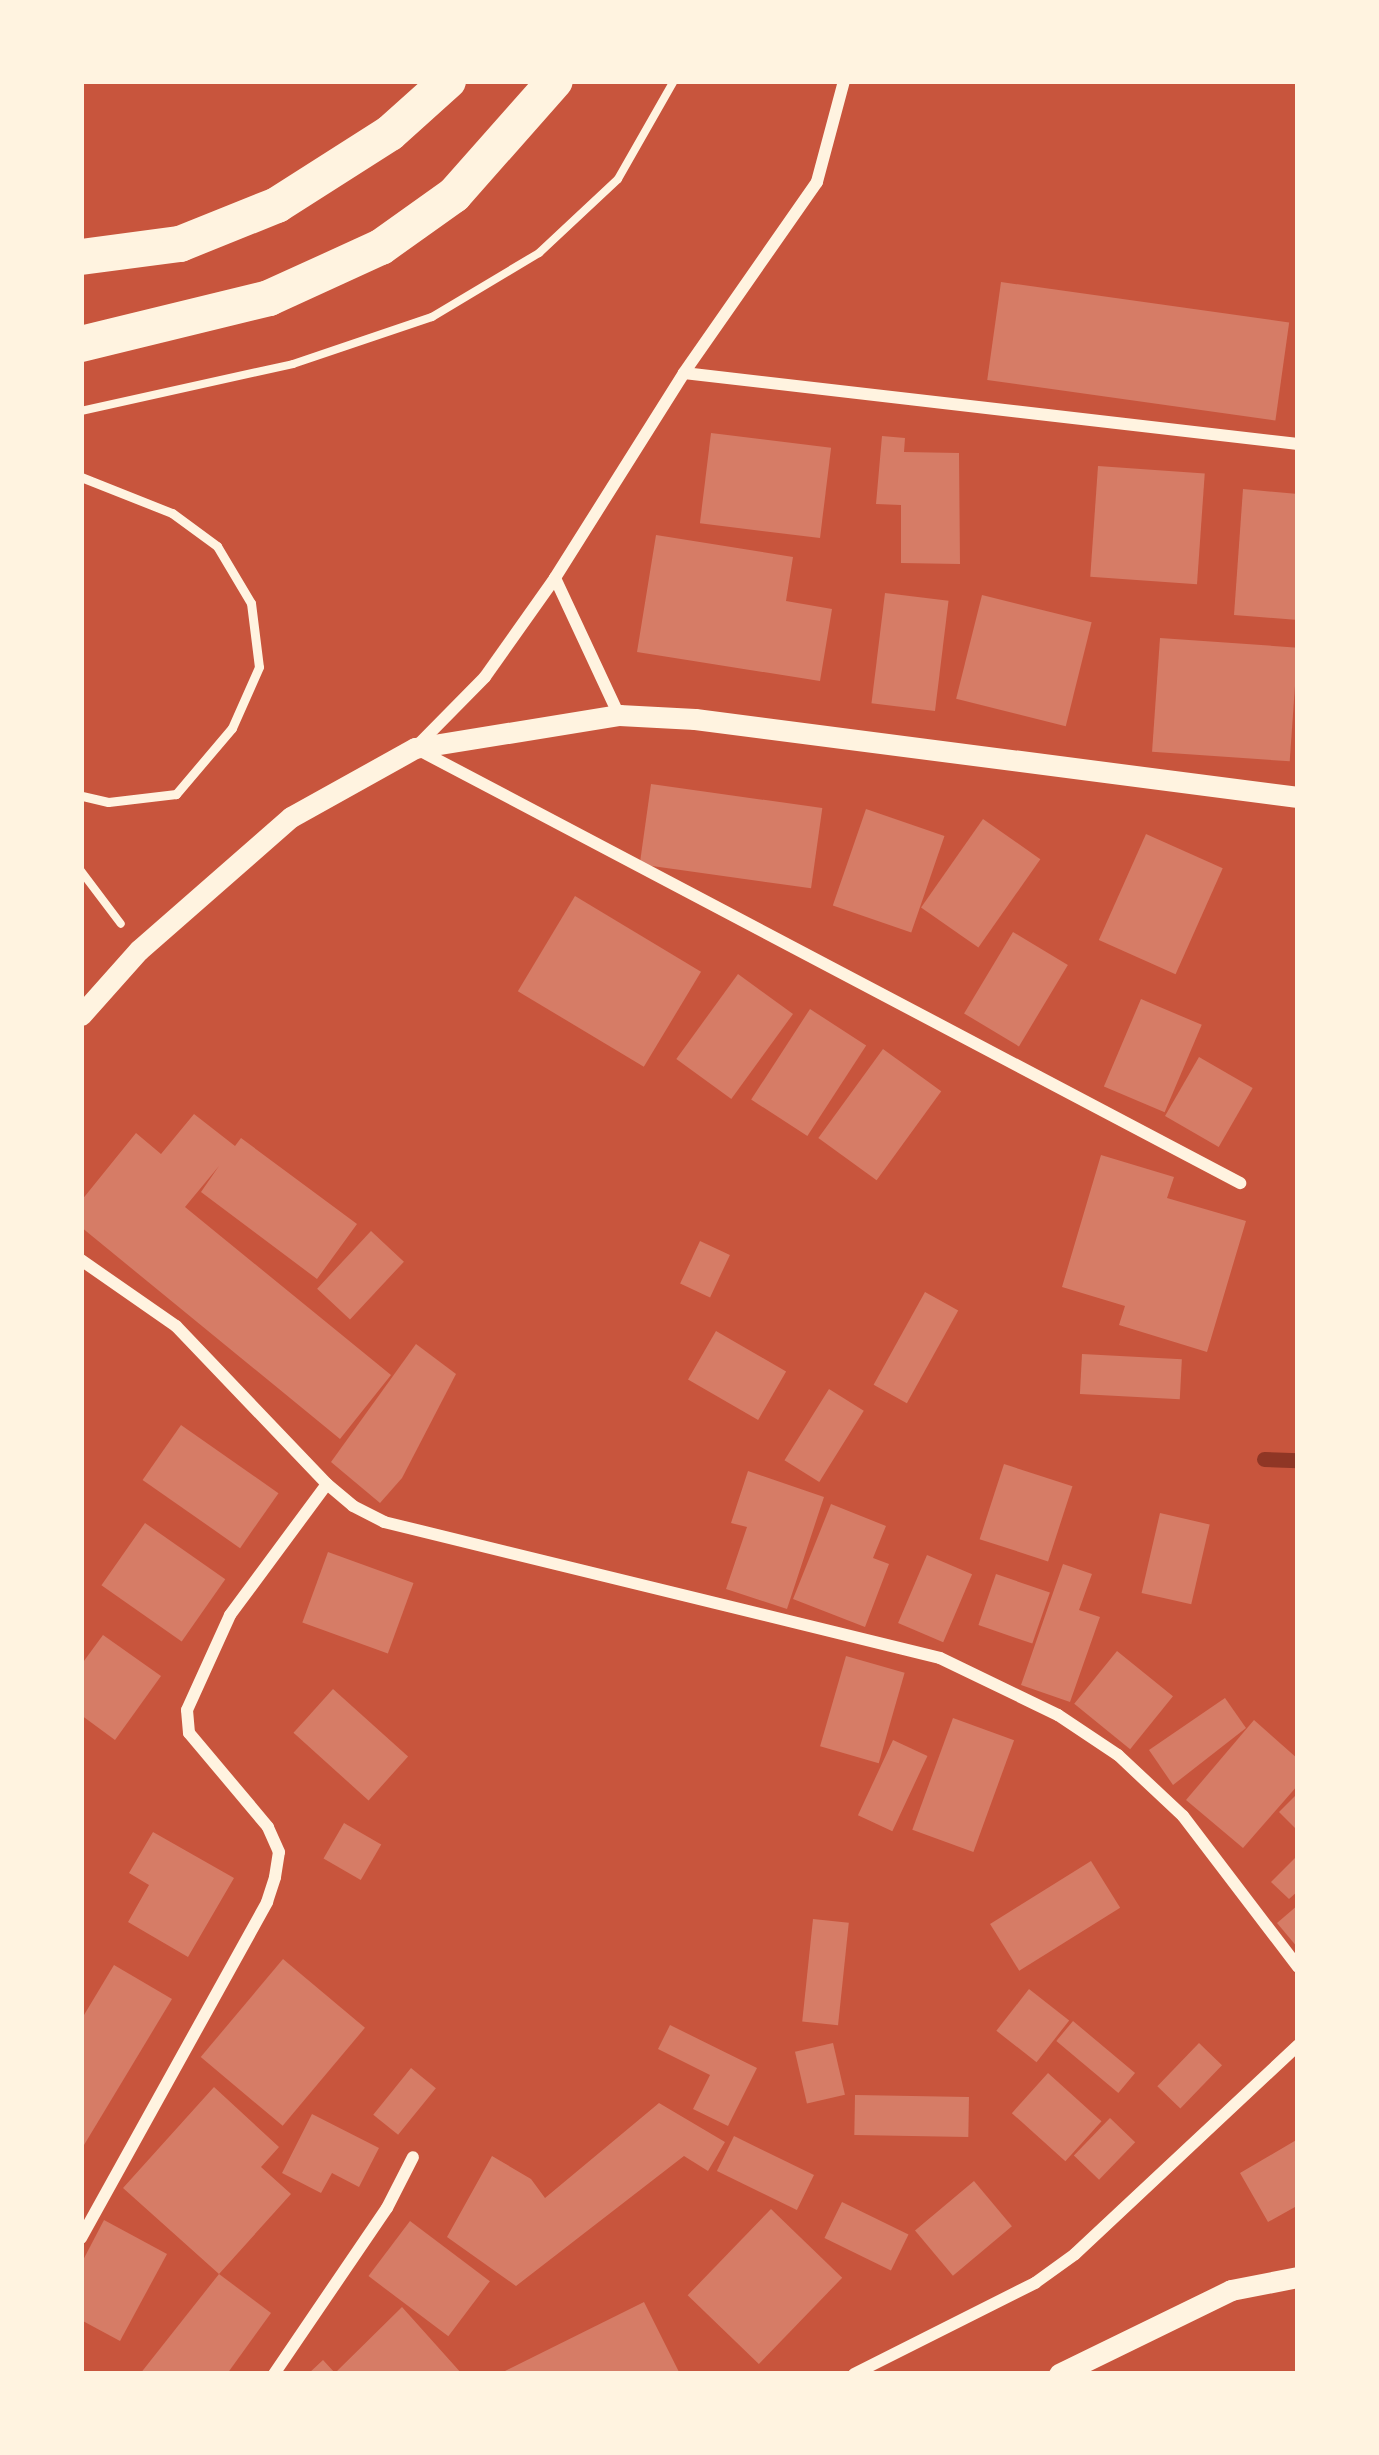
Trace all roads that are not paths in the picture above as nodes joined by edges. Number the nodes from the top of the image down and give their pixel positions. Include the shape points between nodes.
1 (448, 81) edge
2 (555, 81) edge
3 (844, 81) edge
4 (81, 257) edge
5 (81, 344) edge
6 (684, 373) junction
7 (1298, 444) edge
8 (81, 477) edge
9 (555, 578) junction
10 (619, 715) junction
11 (416, 748) junction
12 (81, 796) edge
13 (1298, 796) edge
14 (81, 1015) edge
15 (1240, 1183) dead end
16 (81, 1260) edge
17 (327, 1484) junction
18 (1298, 1967) edge
19 (1298, 2045) edge
20 (413, 2157) dead end
21 (81, 2238) edge
22 (1298, 2277) edge
23 (274, 2374) edge
24 (854, 2374) edge
25 (1058, 2374) edge

1 - 4 highway via 390,133 278,206 180,244
2 - 5 highway via 454,194 381,247 269,298
3 - 6 street via 817,182
6 - 7 street
6 - 9 street
8 - 12 lane via 172,513 217,546 250,603 259,667 232,728 176,794 108,802
9 - 10 street
9 - 11 street via 485,676
10 - 11 street
10 - 13 street
11 - 14 street via 291,817 139,950
11 - 15 street
16 - 17 street via 176,1326
17 - 18 street via 383,1522 872,1640 994,1682 1118,1755 1183,1816
17 - 21 street via 230,1615 187,1710 189,1733 268,1827 279,1852 271,1889
19 - 24 street via 1062,2264
20 - 23 street
22 - 25 street via 1232,2290

